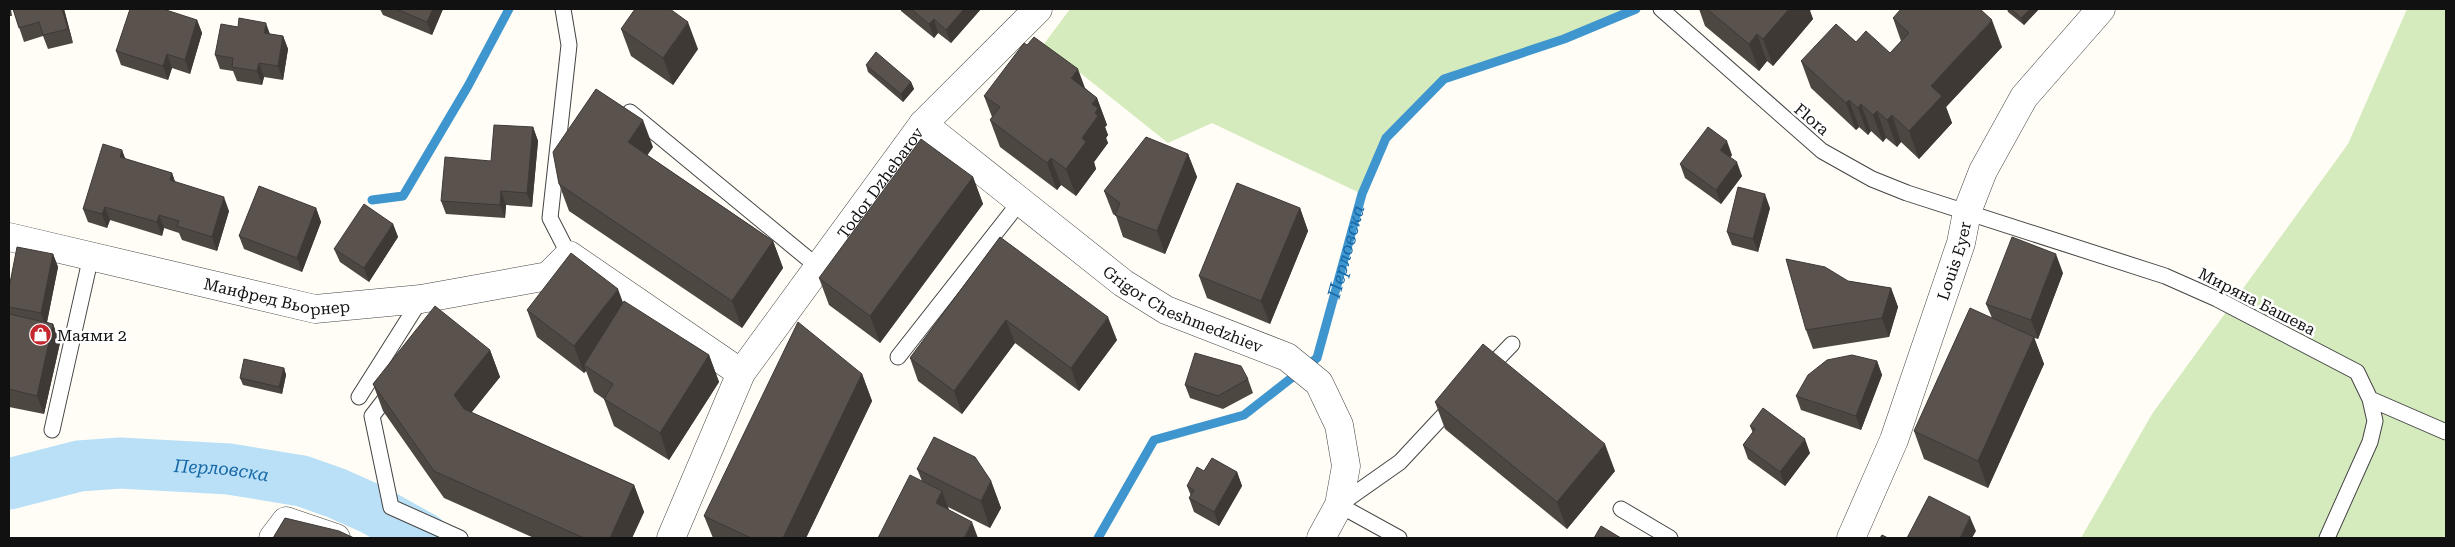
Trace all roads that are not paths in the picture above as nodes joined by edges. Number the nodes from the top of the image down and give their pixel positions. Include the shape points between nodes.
1 (563, 9) edge
2 (1038, 9) edge
3 (1661, 9) edge
4 (1683, 9) edge
5 (2101, 9) edge
6 (1677, 23) junction
7 (624, 107) edge
8 (924, 124) junction
9 (1019, 203) junction
10 (1967, 212) junction
11 (9, 237) edge
12 (569, 255) junction
13 (90, 256) junction
14 (818, 266) junction
15 (421, 299) junction
16 (1512, 344) dead end
17 (898, 357) dead end
18 (741, 373) junction
19 (400, 380) edge
20 (359, 397) dead end
21 (2370, 399) junction
22 (52, 430) dead end
23 (2446, 432) edge
24 (1339, 505) junction
25 (1621, 509) dead end
26 (279, 530) edge
27 (336, 538) edge
28 (460, 538) edge
29 (671, 538) edge
30 (1321, 538) edge
31 (1399, 538) edge
32 (1670, 538) edge
33 (1850, 538) edge
34 (2327, 538) edge

1 - 12 lane via 569,45 550,218
2 - 8 street, Todor Dzhebarov
3 - 6 lane, Flora
4 - 6 lane
5 - 10 street, Louis Eyer via 2024,97 1983,171
6 - 10 lane, Flora via 1776,112 1841,164 1906,193
7 - 14 lane
8 - 9 street, Grigor Cheshmedzhiev
8 - 14 street, Todor Dzhebarov
9 - 17 lane
9 - 24 street, Grigor Cheshmedzhiev via 1122,284 1166,310 1287,357 1319,383 1340,425 1346,466
10 - 21 lane, Миряна Башева via 2164,276 2216,299 2357,372
10 - 33 street, Louis Eyer via 1960,243 1894,440
11 - 13 street, Манфред Вьорнер
12 - 15 street, Манфред Вьорнер via 548,276
12 - 18 street
13 - 15 street, Манфред Вьорнер via 315,309
13 - 22 lane
14 - 18 street, Todor Dzhebarov
15 - 20 lane
16 - 24 lane via 1400,462
18 - 29 street, Todor Dzhebarov
19 - 28 lane via 372,416 391,507
21 - 23 lane
21 - 34 lane, Миряна Башева via 2375,421 2370,442
24 - 30 street, Grigor Cheshmedzhiev
24 - 31 lane
25 - 32 lane
26 - 27 street

